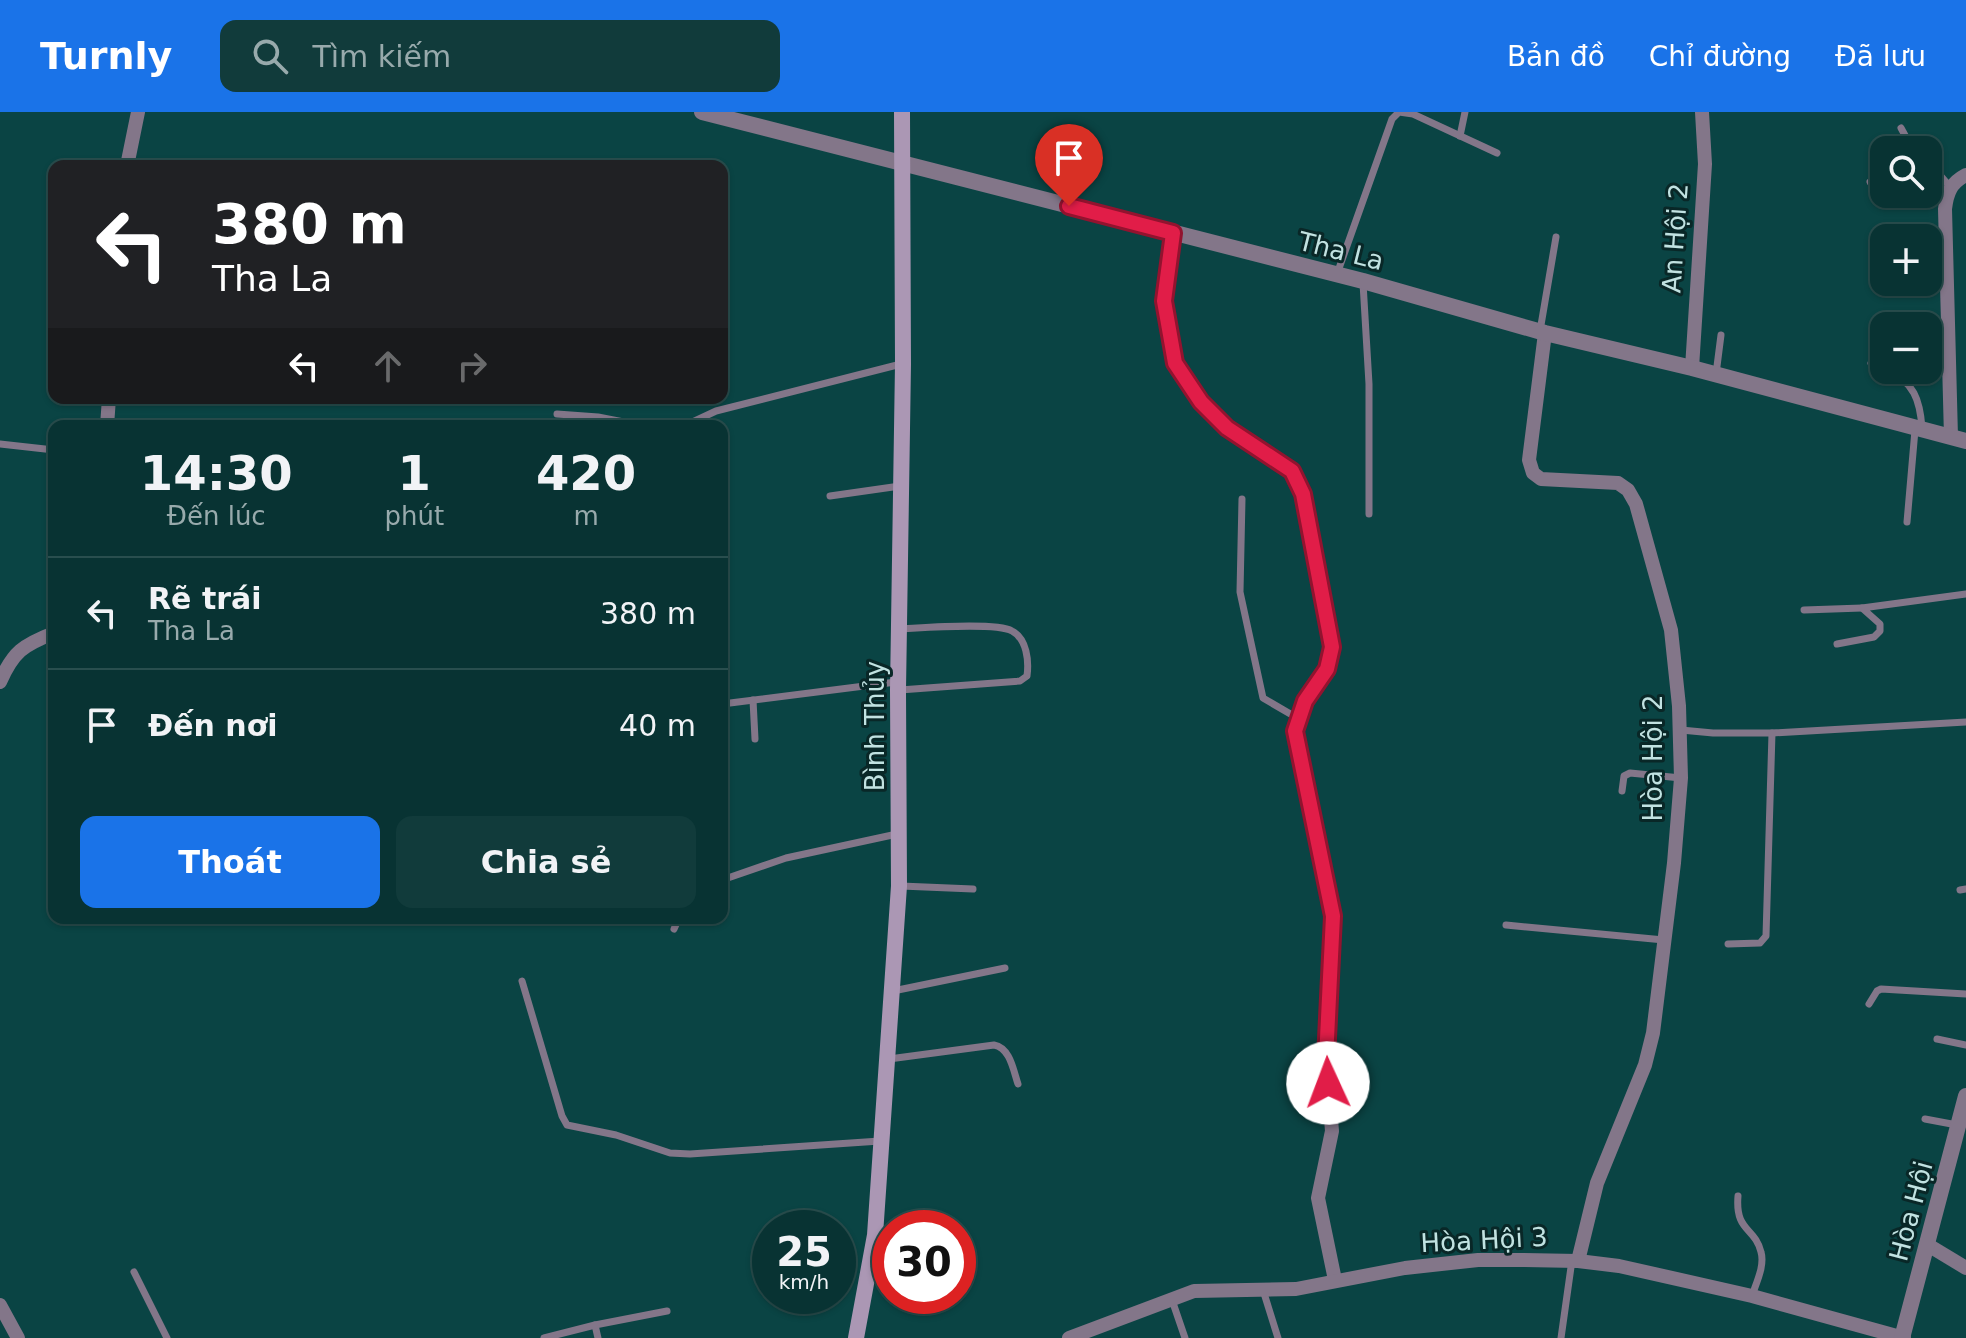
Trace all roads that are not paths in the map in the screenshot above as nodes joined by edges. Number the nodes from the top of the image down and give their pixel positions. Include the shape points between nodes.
1 (138, 112) edge
2 (702, 112) edge
3 (902, 112) edge
4 (1465, 112) edge
5 (1702, 112) edge
6 (1901, 128) dead end
7 (1081, 133) dead end
8 (1460, 136) junction
9 (1905, 136) edge
10 (1497, 153) dead end
11 (128, 160) edge
12 (901, 163) junction
13 (1966, 175) edge
14 (1942, 179) edge
15 (1951, 188) junction
16 (1069, 206) junction
17 (1173, 233) junction
18 (1556, 237) dead end
19 (1337, 274) junction
20 (1363, 281) junction
21 (1542, 332) junction
22 (1721, 335) dead end
23 (903, 364) junction
24 (1692, 368) junction
25 (1716, 374) junction
26 (1909, 384) edge
27 (557, 414) dead end
28 (613, 420) edge
29 (697, 420) edge
30 (1919, 428) junction
31 (1959, 439) edge
32 (0, 444) edge
33 (48, 449) edge
34 (901, 486) junction
35 (830, 496) dead end
36 (1242, 499) dead end
37 (1369, 514) dead end
38 (1907, 522) dead end
39 (1966, 594) edge
40 (1862, 608) junction
41 (1804, 610) dead end
42 (899, 629) junction
43 (48, 635) edge
44 (1837, 644) dead end
45 (0, 682) edge
46 (898, 686) junction
47 (753, 700) junction
48 (728, 703) edge
49 (1299, 719) junction
50 (1966, 722) edge
51 (1680, 730) junction
52 (1772, 733) junction
53 (755, 739) dead end
54 (1681, 778) junction
55 (1622, 791) dead end
56 (899, 834) junction
57 (728, 878) edge
58 (899, 886) junction
59 (973, 889) dead end
60 (676, 924) edge
61 (1506, 925) dead end
62 (674, 929) dead end
63 (1664, 940) junction
64 (1728, 944) dead end
65 (1005, 968) dead end
66 (522, 981) dead end
67 (893, 991) junction
68 (1966, 994) edge
69 (1869, 1004) dead end
70 (1937, 1039) dead end
71 (1966, 1045) edge
72 (889, 1059) junction
73 (1018, 1084) dead end
74 (1965, 1101) edge
75 (1925, 1119) dead end
76 (1959, 1126) junction
77 (883, 1140) junction
78 (1738, 1196) dead end
79 (1928, 1245) junction
80 (1575, 1260) junction
81 (1966, 1268) edge
82 (134, 1272) dead end
83 (1335, 1280) junction
84 (1263, 1290) junction
85 (1752, 1296) junction
86 (1172, 1298) junction
87 (0, 1305) edge
88 (667, 1311) dead end
89 (595, 1325) junction
90 (18, 1338) edge
91 (167, 1338) edge
92 (544, 1338) edge
93 (598, 1338) edge
94 (856, 1338) edge
95 (1069, 1338) edge
96 (1185, 1338) edge
97 (1278, 1338) edge
98 (1561, 1338) edge
99 (1903, 1338) edge

1 - 11 street
2 - 12 street, Tha La
3 - 12 main road, Bình Thủy
4 - 8 lane
5 - 24 street, An Hội 2 via 1705,164
6 - 9 lane
7 - 16 lane
8 - 10 lane
8 - 19 lane via 1413,114 1399,112 1392,119
12 - 16 street, Tha La
12 - 23 main road, Bình Thủy
13 - 15 street
14 - 15 lane
15 - 31 street via 1945,209
16 - 17 street, Tha La
17 - 19 street, Tha La
17 - 49 street via 1164,301 1175,363 1201,402 1227,428 1292,471 1303,494 1332,647 1327,669
18 - 21 lane
19 - 20 street, Tha La
20 - 21 street, Tha La
20 - 37 lane
21 - 24 street, Tha La
21 - 51 street, Hòa Hội 2 via 1529,460 1533,473 1541,479 1618,483 1628,490 1671,630
22 - 25 lane
23 - 29 lane
23 - 34 main road, Bình Thủy
24 - 25 street, Tha La
25 - 30 street, Tha La
26 - 30 lane via 1920,403
27 - 28 lane
30 - 31 street, Tha La
30 - 38 lane
32 - 33 lane
34 - 35 lane
34 - 42 main road, Bình Thủy
36 - 49 lane via 1240,592 1263,698
39 - 40 lane
40 - 41 lane
40 - 44 lane via 1880,624 1880,631 1874,637
42 - 46 main road, Bình Thủy
42 - 46 lane via 1011,630 1022,640 1029,663 1027,676 1020,681
43 - 45 street via 17,651
46 - 47 lane
46 - 56 main road, Bình Thủy
47 - 48 lane
47 - 53 lane
49 - 83 street via 1295,731 1333,916 1326,1059 1332,1131 1318,1198
50 - 52 lane
51 - 52 lane
51 - 54 street, Hòa Hội 2
52 - 64 lane via 1766,936 1760,943
54 - 55 lane via 1630,773 1624,776
54 - 63 street, Hòa Hội 2
56 - 57 lane via 786,858
56 - 58 main road, Bình Thủy
58 - 59 lane
58 - 67 main road, Bình Thủy
60 - 62 lane
61 - 63 lane
63 - 80 street, Hòa Hội 2 via 1645,1065 1597,1183
65 - 67 lane
66 - 77 lane via 567,1125 690,1154
67 - 72 main road, Bình Thủy
68 - 69 lane via 1881,989
70 - 71 lane
72 - 73 lane via 994,1045 1007,1053
72 - 77 main road, Bình Thủy
74 - 76 street, Hòa Hội
75 - 76 lane
76 - 79 street, Hòa Hội
77 - 94 main road, Bình Thủy via 875,1235
78 - 85 lane via 1741,1225 1761,1251
79 - 81 street
79 - 99 street, Hòa Hội
80 - 83 street, Hòa Hội 3 via 1478,1260
80 - 85 street, Hòa Hội 3
80 - 98 lane
82 - 91 lane
83 - 84 street, Hòa Hội 3
84 - 86 street, Hòa Hội 3 via 1209,1289
84 - 97 lane
85 - 99 street, Hòa Hội 3
86 - 95 street, Hòa Hội 3
86 - 96 lane
87 - 90 street
88 - 89 lane
89 - 92 lane
89 - 93 lane

